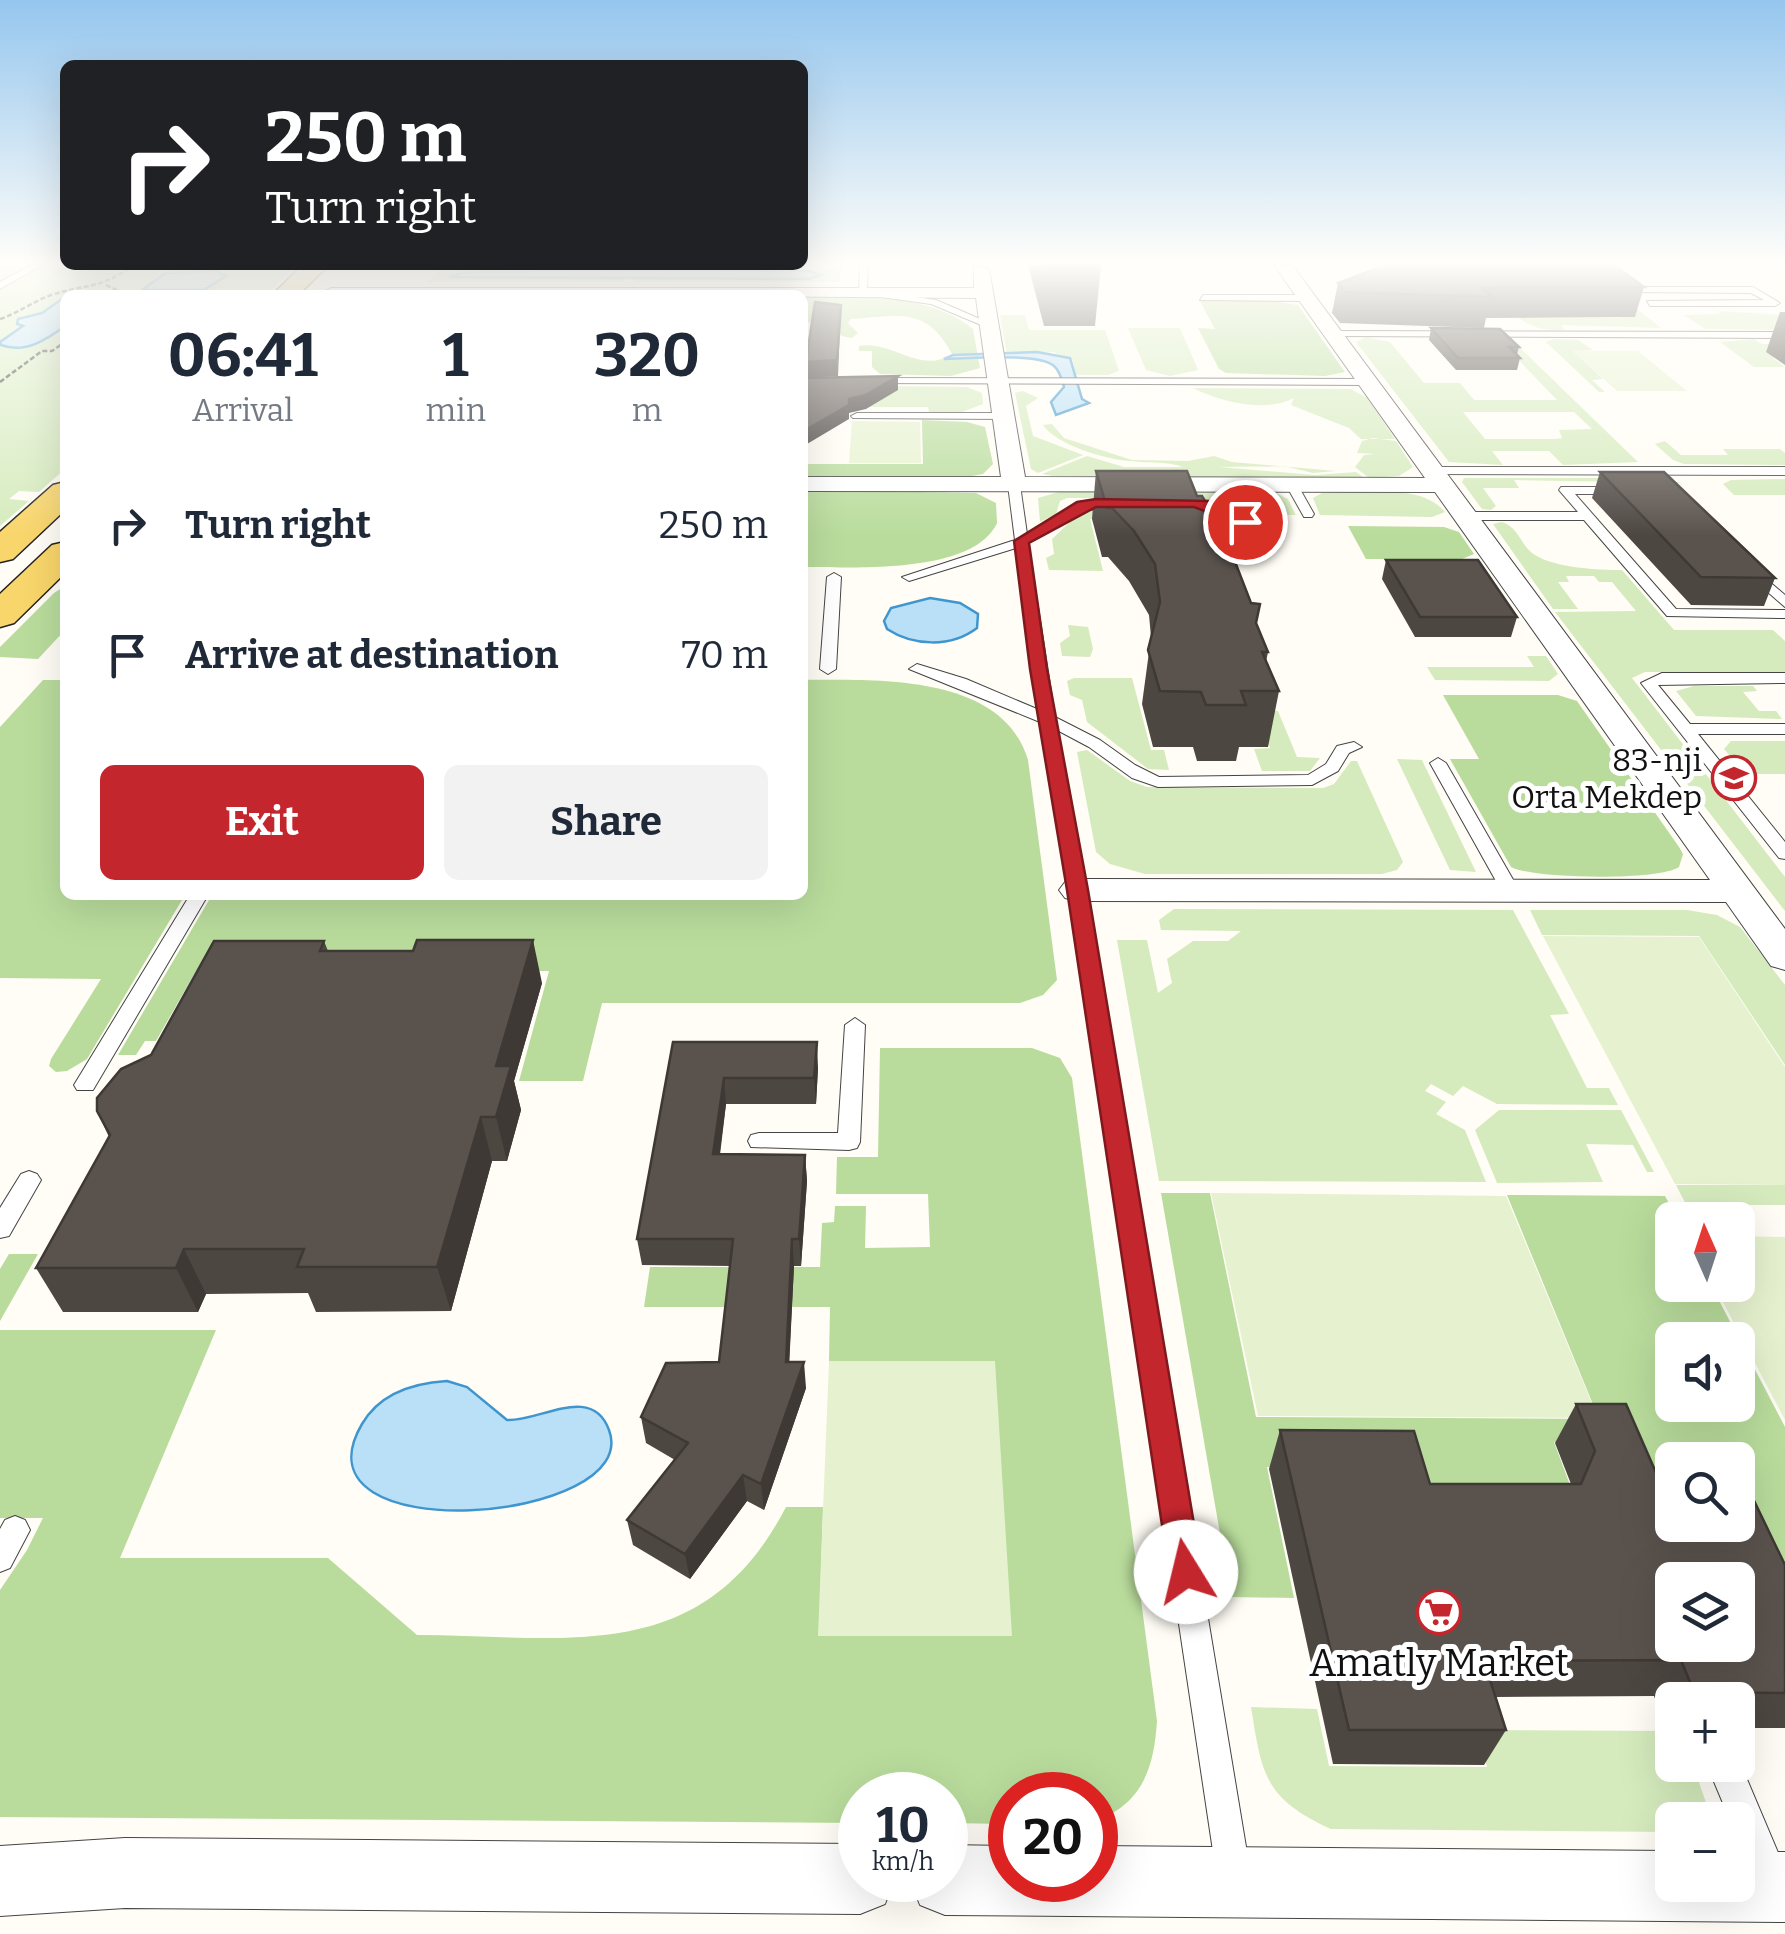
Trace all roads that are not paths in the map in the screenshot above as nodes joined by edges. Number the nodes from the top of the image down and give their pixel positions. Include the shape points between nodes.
1 (994, 355) edge
2 (1349, 355) edge
3 (995, 364) junction
4 (858, 381) edge
5 (1368, 382) junction
6 (857, 416) edge
7 (1004, 416) junction
8 (1785, 471) edge
9 (1437, 478) junction
10 (808, 484) edge
11 (1014, 485) junction
12 (1292, 485) junction
13 (1636, 490) edge
14 (60, 497) edge
15 (1135, 503) edge
16 (1174, 503) edge
17 (1308, 514) dead end
18 (1463, 516) junction
19 (1588, 516) junction
20 (1245, 522) dead end
21 (1021, 541) junction
22 (0, 551) edge
23 (1734, 553) edge
24 (60, 558) edge
25 (834, 577) dead end
26 (910, 577) dead end
27 (1785, 604) edge
28 (1785, 614) edge
29 (0, 615) edge
30 (828, 669) dead end
31 (918, 669) dead end
32 (1785, 678) edge
33 (1048, 720) junction
34 (1785, 729) edge
35 (1685, 730) junction
36 (1354, 746) dead end
37 (1438, 763) dead end
38 (1785, 854) edge
39 (1078, 890) junction
40 (1510, 890) junction
41 (1736, 891) junction
42 (195, 900) edge
43 (1785, 957) edge
44 (855, 1025) dead end
45 (85, 1085) dead end
46 (758, 1141) dead end
47 (29, 1180) dead end
48 (0, 1228) edge
49 (15, 1530) dead end
50 (0, 1558) edge
51 (1732, 1782) edge
52 (838, 1879) edge
53 (968, 1880) edge
54 (0, 1882) edge
55 (1235, 1882) junction
56 (1780, 1887) edge

1 - 3 street
2 - 5 street
3 - 4 lane
3 - 5 lane via 1046,381
3 - 7 street
5 - 9 street
6 - 7 lane
7 - 11 street
8 - 9 lane
9 - 12 street
9 - 18 street
10 - 11 street
11 - 12 street
11 - 21 lane
12 - 17 lane
13 - 19 lane via 1565,490
14 - 22 main road
15 - 21 lane via 1082,506
16 - 20 lane via 1209,505
18 - 19 lane
18 - 41 street
19 - 28 lane via 1672,614
21 - 26 lane
21 - 33 lane
23 - 27 lane
24 - 29 main road
25 - 30 lane
31 - 33 lane via 978,686
32 - 35 lane via 1650,681
33 - 36 lane via 1158,782 1312,780
33 - 39 lane
34 - 35 lane
35 - 38 lane
37 - 40 lane
39 - 40 street
39 - 55 lane
40 - 41 street
41 - 43 street
42 - 45 lane
44 - 46 lane via 849,1142
47 - 48 lane
49 - 50 lane
51 - 56 lane
52 - 54 street via 125,1873
53 - 55 street
55 - 56 street

